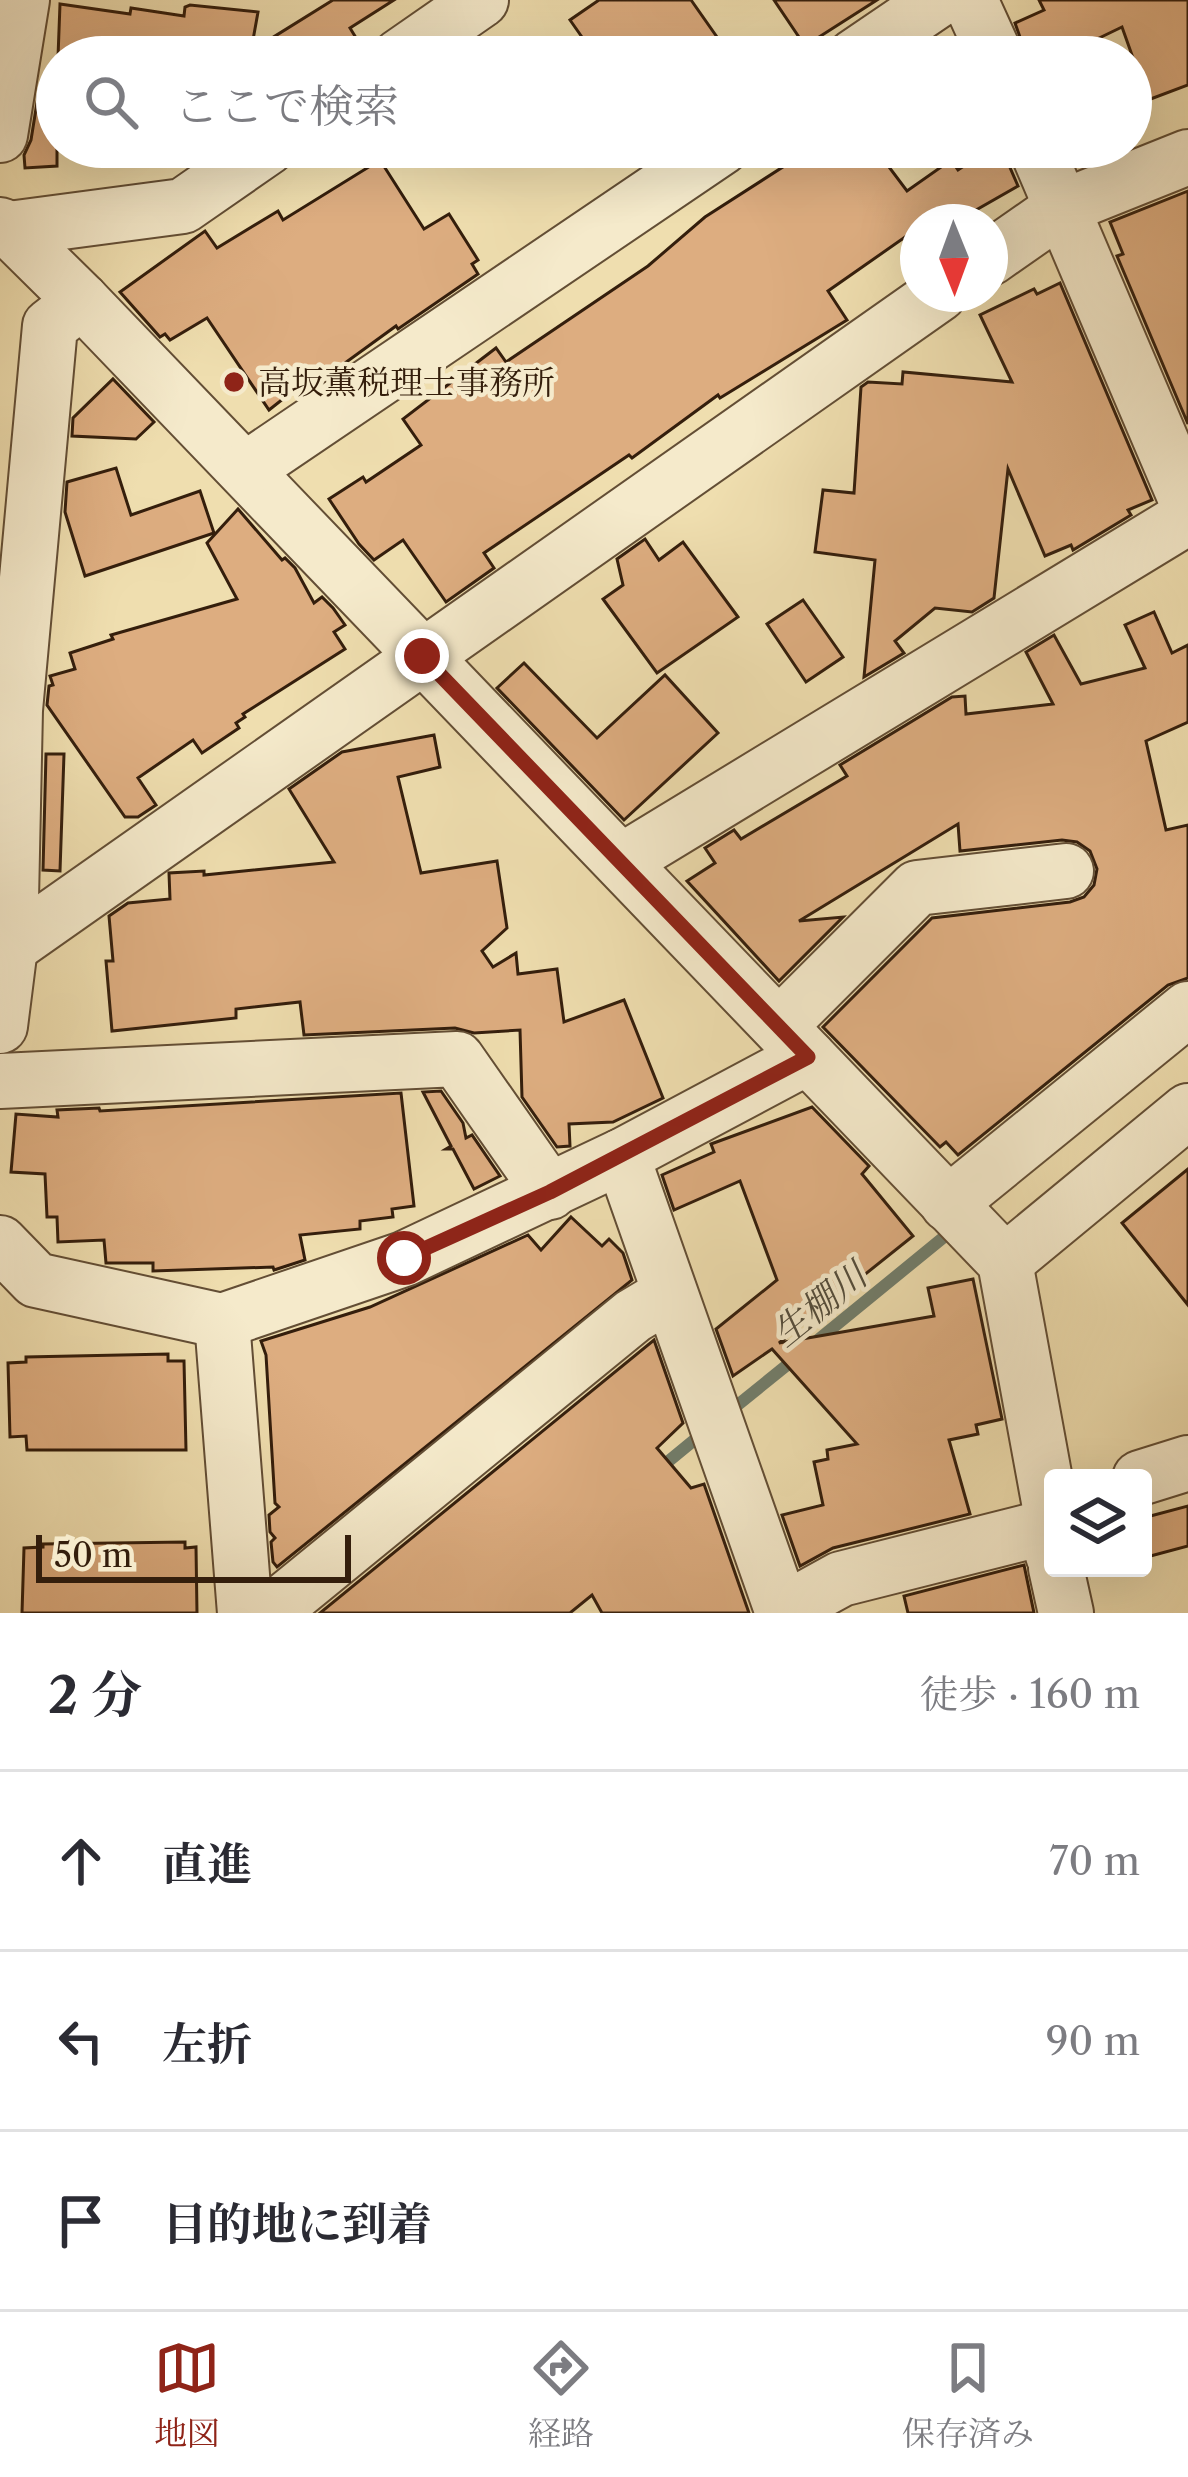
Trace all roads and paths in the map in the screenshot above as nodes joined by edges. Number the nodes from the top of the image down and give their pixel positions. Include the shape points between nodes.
1 (22, 0) edge
2 (938, 0) edge
3 (970, 0) edge
4 (475, 2) edge
5 (428, 36) edge
6 (885, 36) edge
7 (986, 36) edge
8 (0, 135) edge
9 (1188, 157) edge
10 (238, 168) edge
11 (691, 168) edge
12 (1045, 168) edge
13 (1063, 207) junction
14 (5, 227) edge
15 (1008, 245) edge
16 (82, 301) junction
17 (913, 312) edge
18 (245, 470) junction
19 (1188, 504) edge
20 (1188, 517) edge
21 (422, 656) junction
22 (8, 710) edge
23 (622, 861) junction
24 (1066, 871) dead end
25 (10, 947) junction
26 (1188, 1009) edge
27 (0, 1026) edge
28 (794, 1041) junction
29 (0, 1081) edge
30 (1188, 1112) edge
31 (622, 1156) junction
32 (550, 1192) junction
33 (973, 1230) junction
34 (0, 1243) edge
35 (668, 1295) junction
36 (222, 1321) junction
37 (1188, 1462) edge
38 (1152, 1474) edge
39 (1044, 1502) edge
40 (1044, 1535) edge
41 (1060, 1577) edge
42 (783, 1612) edge
43 (245, 1613) edge
44 (1066, 1613) edge

1 - 8 street
2 - 6 street
3 - 7 street
4 - 5 street
9 - 13 street
10 - 14 street via 183,206
11 - 18 street
12 - 13 street
13 - 15 street
13 - 19 street
14 - 16 street
16 - 18 street
16 - 22 street via 50,326
17 - 21 street
18 - 21 street
20 - 23 street
21 - 23 street
21 - 25 street
22 - 25 street
23 - 28 street
24 - 28 street via 917,888
25 - 27 street
26 - 33 street
28 - 31 street
28 - 33 street
29 - 32 street via 457,1058
30 - 33 street
31 - 32 street
31 - 35 street
32 - 36 street via 404,1258
33 - 39 street
34 - 36 street via 36,1280
35 - 42 street
35 - 43 street via 282,1603
36 - 43 street
37 - 38 street
40 - 42 street via 841,1579
41 - 44 street

